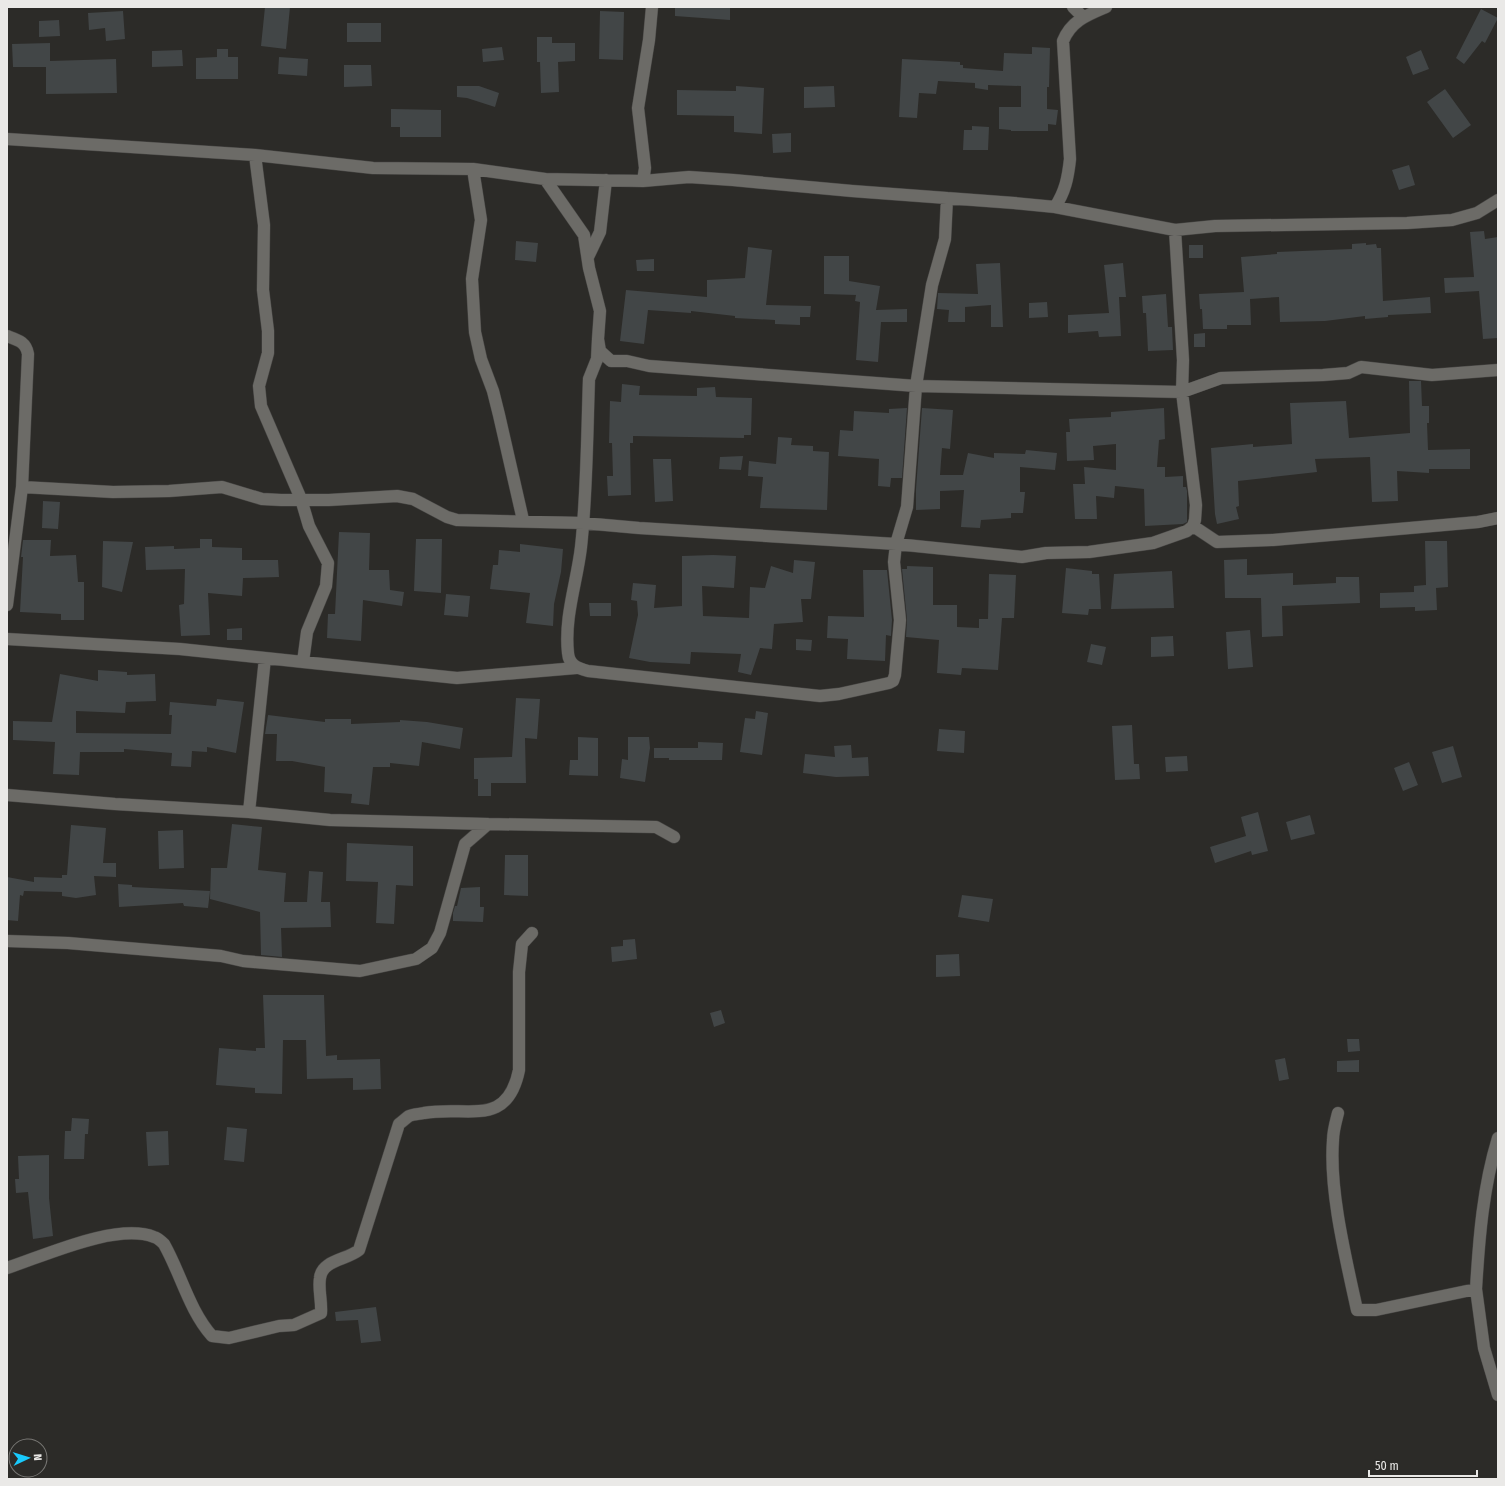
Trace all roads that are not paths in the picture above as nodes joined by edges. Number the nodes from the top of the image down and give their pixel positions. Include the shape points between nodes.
1 (652, 7) edge
2 (1073, 7) edge
3 (1106, 7) edge
4 (1083, 17) junction
5 (7, 139) edge
6 (255, 155) junction
7 (473, 169) junction
8 (545, 179) junction
9 (606, 180) junction
10 (643, 181) junction
11 (947, 198) junction
12 (1498, 200) edge
13 (1055, 207) junction
14 (1175, 230) junction
15 (588, 258) junction
16 (7, 336) edge
17 (598, 339) junction
18 (1498, 370) edge
19 (916, 386) junction
20 (1182, 392) junction
21 (22, 487) junction
22 (301, 499) junction
23 (1498, 518) edge
24 (523, 520) junction
25 (584, 523) junction
26 (1193, 526) junction
27 (896, 544) junction
28 (7, 605) edge
29 (7, 639) edge
30 (265, 658) junction
31 (303, 662) junction
32 (576, 668) junction
33 (7, 795) edge
34 (249, 812) junction
35 (488, 824) junction
36 (674, 837) dead end
37 (532, 933) dead end
38 (7, 941) edge
39 (1338, 1112) dead end
40 (1498, 1138) edge
41 (7, 1268) edge
42 (1476, 1289) junction
43 (1498, 1395) edge

1 - 10 street via 638,108 645,168
2 - 4 street
3 - 4 street
4 - 13 street via 1072,25 1063,41 1070,159 1063,195
5 - 6 street
6 - 7 street via 373,168
6 - 22 street via 264,225 262,290 268,331 268,354 259,394 261,406
7 - 8 street
7 - 24 street via 481,220 472,279 475,332 498,409
8 - 9 street
8 - 15 street via 584,235
9 - 10 street
9 - 15 street via 600,232
10 - 11 street via 689,177
11 - 13 street
11 - 19 street via 945,239 932,285
12 - 14 street via 1477,213 1452,220 1215,226
13 - 14 street
14 - 20 street via 1183,360
15 - 17 street via 600,311
16 - 21 street via 20,340 26,346 28,354
17 - 19 street via 600,351 611,362 627,361 649,366
17 - 25 street via 597,359 589,380
18 - 20 street via 1432,375 1361,367 1348,373 1324,375 1221,378
19 - 20 street
19 - 27 street via 907,507
20 - 26 street via 1196,505 1196,520
21 - 22 street via 113,492 169,492 222,487 262,499
21 - 28 street
22 - 24 street via 397,496 413,499 457,520
22 - 31 street via 308,526 328,563 326,586 307,632
23 - 26 street via 1478,522 1273,540 1217,542
24 - 25 street
25 - 27 street
25 - 32 street via 568,621 568,653 571,663
26 - 27 street via 1187,531 1153,543 1089,552 1046,553 1022,557
27 - 32 street via 894,562 900,620 895,675 889,683 820,696
29 - 30 street via 180,649
30 - 31 street
30 - 34 street
31 - 32 street via 457,678
33 - 34 street
34 - 35 street via 337,820
35 - 36 street via 656,827
35 - 38 street via 465,844 440,933 432,948 416,959 360,971 243,961 221,956 68,943
37 - 41 street via 522,944 519,972 519,1070 516,1085 507,1100 487,1111 432,1112 410,1116 399,1124 359,1250 352,1256 326,1265 322,1270 321,1313 294,1325 229,1338 212,1336 193,1306 164,1244 155,1237 142,1234 118,1234 91,1239
39 - 42 street via 1333,1140 1334,1190 1357,1310 1376,1310
40 - 42 street via 1492,1155 1479,1231
42 - 43 street via 1484,1348

